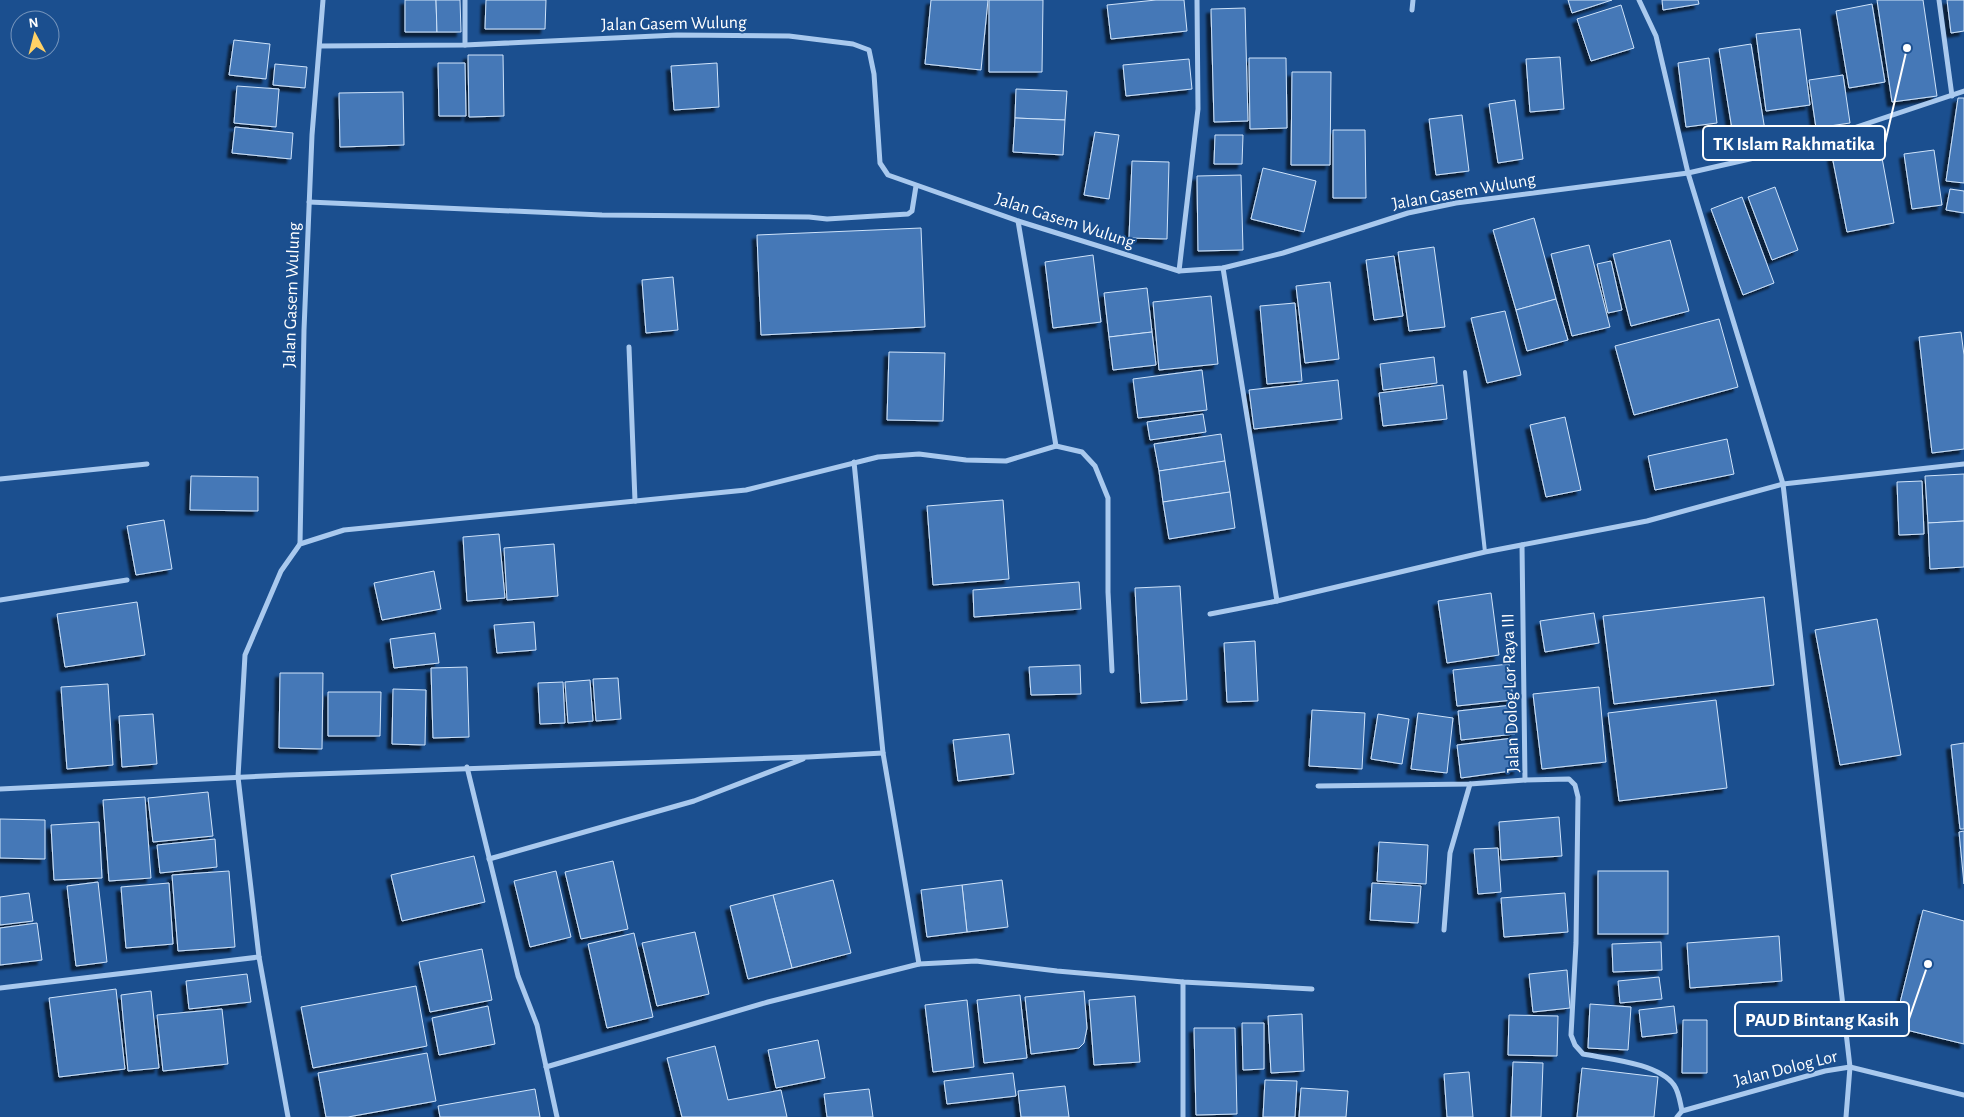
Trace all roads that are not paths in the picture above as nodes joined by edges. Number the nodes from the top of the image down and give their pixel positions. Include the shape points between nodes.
1 (323, 0) edge
2 (465, 0) edge
3 (1197, 0) edge
4 (1413, 0) edge
5 (1639, 0) edge
6 (1938, 0) edge
7 (1412, 10) dead end
8 (464, 45) junction
9 (320, 46) junction
10 (1964, 91) edge
11 (1952, 96) junction
12 (1688, 173) junction
13 (916, 186) junction
14 (309, 202) junction
15 (1018, 221) junction
16 (1223, 268) junction
17 (1179, 271) junction
18 (629, 347) dead end
19 (1466, 372) dead end
20 (1056, 446) junction
21 (854, 462) junction
22 (147, 464) dead end
23 (1964, 464) edge
24 (0, 480) edge
25 (1783, 484) junction
26 (635, 501) junction
27 (300, 544) junction
28 (1522, 545) junction
29 (1486, 552) junction
30 (127, 580) dead end
31 (0, 600) edge
32 (1277, 601) junction
33 (1210, 614) dead end
34 (1112, 672) dead end
35 (883, 753) junction
36 (808, 757) junction
37 (467, 767) junction
38 (238, 777) junction
39 (1525, 780) junction
40 (1470, 784) junction
41 (1318, 786) dead end
42 (0, 789) edge
43 (489, 859) junction
44 (1444, 930) dead end
45 (259, 957) junction
46 (919, 964) junction
47 (1183, 982) junction
48 (0, 988) edge
49 (1312, 989) dead end
50 (546, 1066) junction
51 (1850, 1067) junction
52 (1964, 1095) edge
53 (1682, 1111) junction
54 (288, 1117) edge
55 (557, 1117) edge
56 (1183, 1117) edge
57 (1677, 1117) edge
58 (1846, 1117) edge

1 - 9 street, Jalan Gasem Wulung
2 - 8 street
3 - 17 street via 1198,109
4 - 7 street
5 - 12 street via 1656,36
6 - 11 street
8 - 9 street, Jalan Gasem Wulung
8 - 13 street, Jalan Gasem Wulung via 678,35 789,36 853,44 869,50 874,74 880,163 888,175
9 - 14 street, Jalan Gasem Wulung
10 - 11 street, Jalan Gasem Wulung
11 - 12 street, Jalan Gasem Wulung via 1785,152
12 - 16 street, Jalan Gasem Wulung via 1456,203 1408,213 1284,253
12 - 25 street
13 - 14 street via 912,211 908,214 827,219 809,216 602,215
13 - 15 street, Jalan Gasem Wulung
14 - 27 street, Jalan Gasem Wulung
15 - 17 street, Jalan Gasem Wulung
15 - 20 street
16 - 17 street, Jalan Gasem Wulung
16 - 32 street
18 - 26 street
19 - 29 lane
20 - 21 street via 1006,461 919,454
20 - 34 street via 1082,452 1095,466 1108,498
21 - 26 street via 746,490
21 - 35 street
22 - 24 street
23 - 25 street
25 - 28 street via 1647,521
25 - 51 street
26 - 27 street via 344,530
27 - 38 street via 281,571 245,655
28 - 29 street
28 - 39 street, Jalan Dolog Lor Raya III
29 - 32 street
30 - 31 street
32 - 33 street
35 - 36 street
35 - 46 street
36 - 37 street
36 - 43 street via 694,801
37 - 38 street
37 - 43 street
38 - 42 street
38 - 45 street
39 - 40 street
39 - 53 street, Jalan Dolog Lor Raya III via 1569,779 1575,785 1578,797 1576,943 1570,1035 1575,1046 1583,1054 1654,1069 1673,1084
40 - 41 street
40 - 44 street via 1450,854
43 - 50 street via 518,976 537,1025
45 - 48 street
45 - 54 street
46 - 47 street via 976,961
46 - 50 street via 768,1002
47 - 49 street
47 - 56 street
50 - 55 street
51 - 52 street, Jalan Dolog Lor
51 - 53 street, Jalan Dolog Lor
51 - 58 street
53 - 57 street

